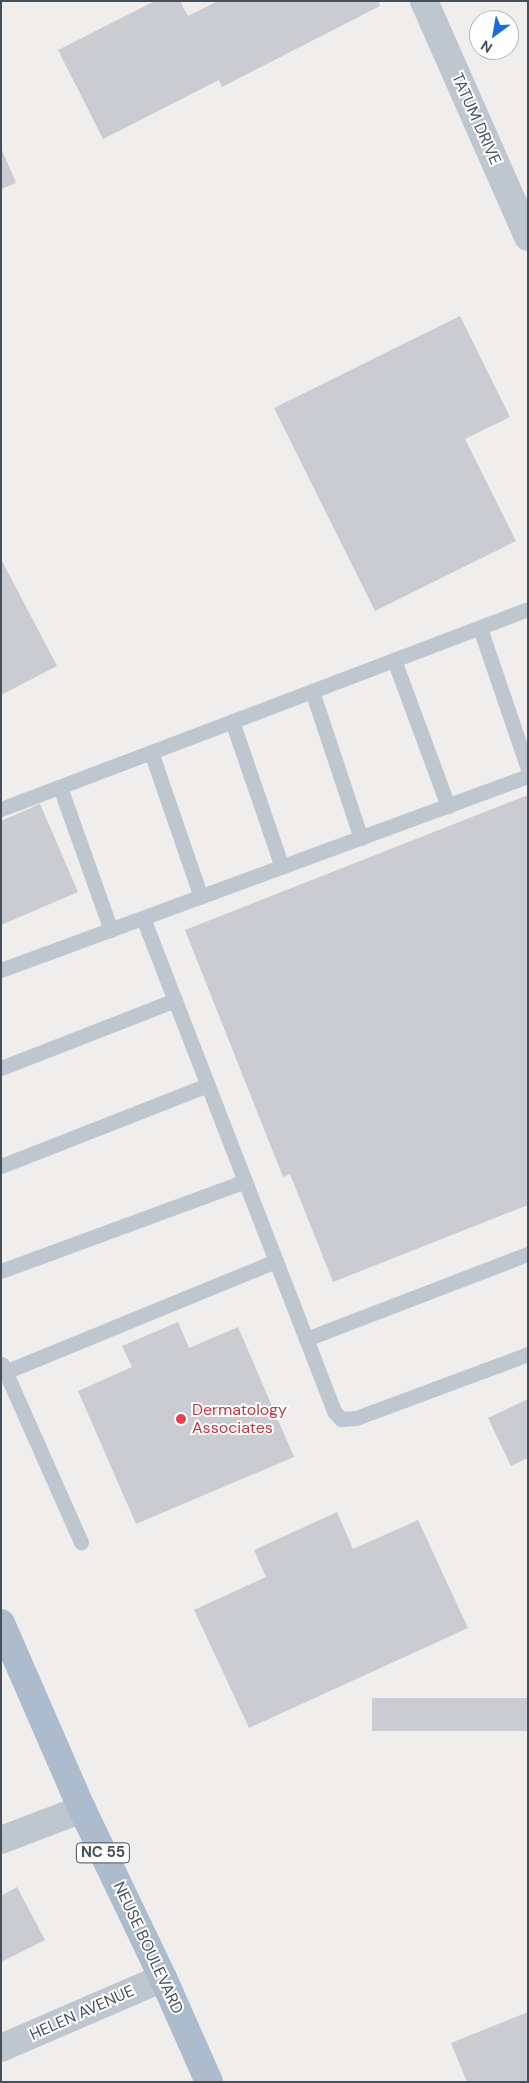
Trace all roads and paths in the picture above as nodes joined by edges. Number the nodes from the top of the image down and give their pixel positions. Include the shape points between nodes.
1 (424, 1) edge
2 (528, 237) edge
3 (528, 610) edge
4 (480, 628) junction
5 (394, 660) junction
6 (312, 691) junction
7 (232, 721) junction
8 (151, 752) junction
9 (528, 769) edge
10 (528, 776) edge
11 (60, 787) junction
12 (448, 806) junction
13 (1, 809) edge
14 (361, 838) junction
15 (282, 866) junction
16 (201, 897) junction
17 (143, 918) junction
18 (111, 930) junction
19 (1, 970) edge
20 (175, 1000) junction
21 (1, 1068) edge
22 (208, 1085) junction
23 (1, 1166) edge
24 (245, 1181) junction
25 (528, 1254) edge
26 (276, 1262) junction
27 (1, 1271) edge
28 (306, 1339) junction
29 (528, 1354) edge
30 (3, 1367) edge
31 (80, 1542) dead end
32 (1, 1623) edge
33 (82, 1809) junction
34 (1, 1840) edge
35 (163, 1978) junction
36 (1, 2048) edge
37 (209, 2082) edge

1 - 2 street, TATUM DRIVE
3 - 4 lane
4 - 5 lane
4 - 9 lane
5 - 6 lane
5 - 12 lane
6 - 7 lane
6 - 14 lane
7 - 8 lane
7 - 15 lane
8 - 11 lane
8 - 16 lane
10 - 12 lane
11 - 13 lane
11 - 18 lane
12 - 14 lane
14 - 15 lane
15 - 16 lane
16 - 17 lane
17 - 18 lane
17 - 20 lane
18 - 19 lane
20 - 21 lane
20 - 22 lane
22 - 23 lane
22 - 24 lane
24 - 26 lane
24 - 27 lane
25 - 28 lane
26 - 28 lane
26 - 30 lane
28 - 29 lane via 334,1410 341,1419 356,1418
30 - 31 lane
32 - 33 main road, NEUSE BOULEVARD / NC 55
33 - 34 street
33 - 35 main road, NEUSE BOULEVARD / NC 55
35 - 36 street, HELEN AVENUE
35 - 37 main road, NEUSE BOULEVARD / NC 55

